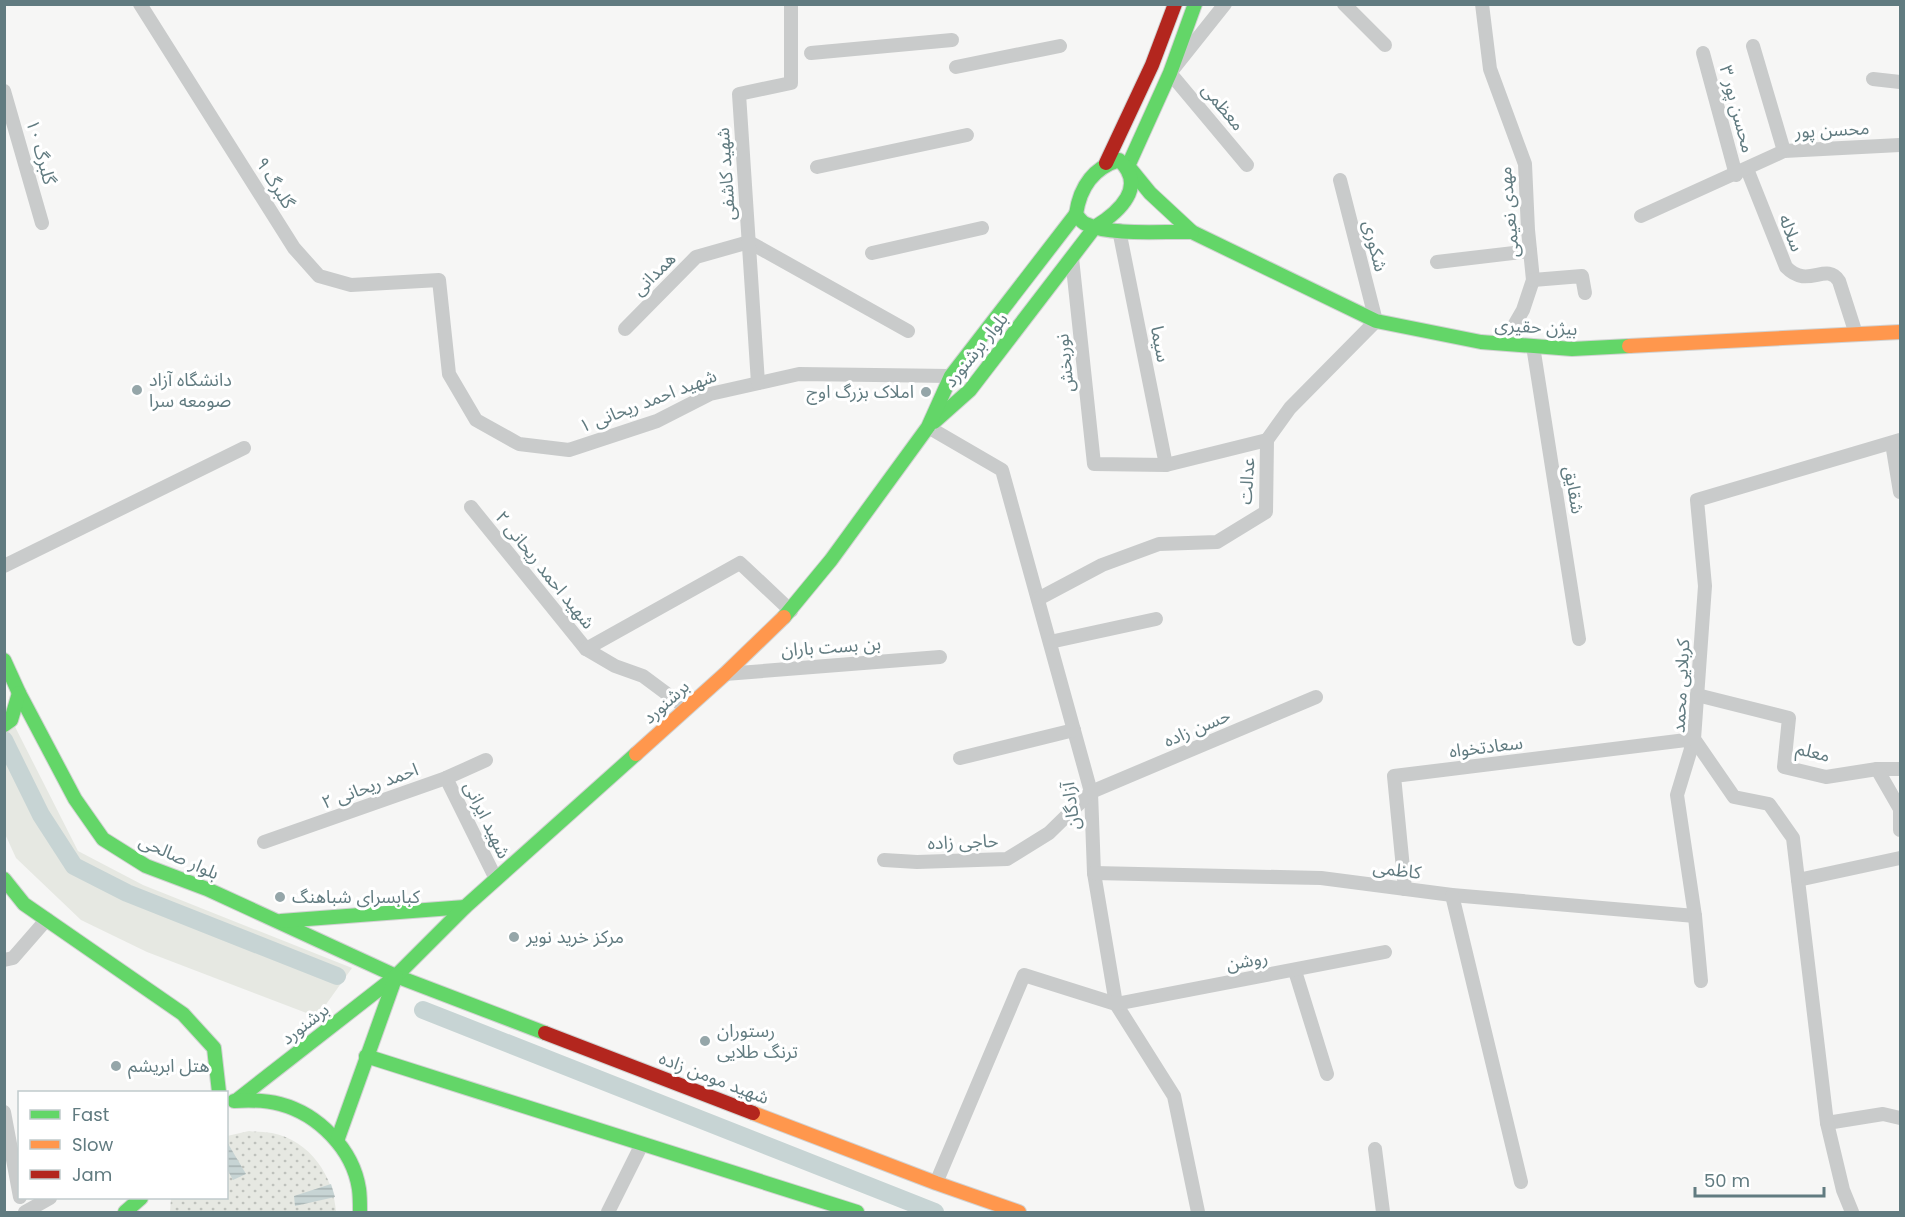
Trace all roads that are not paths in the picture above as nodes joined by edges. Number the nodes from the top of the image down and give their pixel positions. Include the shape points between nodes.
1 (140, 4) edge
2 (791, 4) edge
3 (1175, 4) edge
4 (1195, 4) edge
5 (1225, 4) edge
6 (1344, 4) edge
7 (1482, 4) edge
8 (952, 40) dead end
9 (1385, 45) dead end
10 (1060, 46) dead end
11 (1753, 46) dead end
12 (812, 53) dead end
13 (1703, 53) dead end
14 (956, 67) dead end
15 (1170, 73) junction
16 (1873, 79) dead end
17 (1900, 82) edge
18 (4, 91) edge
19 (967, 135) dead end
20 (1900, 145) edge
21 (1784, 151) junction
22 (1106, 163) junction
23 (1247, 165) dead end
24 (1128, 166) junction
25 (817, 167) dead end
26 (1742, 172) junction
27 (1340, 180) dead end
28 (1076, 214) junction
29 (1641, 216) dead end
30 (42, 223) dead end
31 (982, 228) dead end
32 (1095, 228) junction
33 (1119, 230) junction
34 (1192, 232) junction
35 (749, 242) junction
36 (1530, 251) junction
37 (872, 253) dead end
38 (1072, 258) junction
39 (1437, 262) dead end
40 (439, 280) joint
41 (1533, 280) junction
42 (1585, 293) dead end
43 (1376, 321) junction
44 (625, 329) dead end
45 (908, 331) dead end
46 (1900, 332) edge
47 (1856, 334) junction
48 (1504, 344) junction
49 (1533, 346) junction
50 (951, 376) junction
51 (758, 383) junction
52 (928, 427) junction
53 (1267, 440) junction
54 (1896, 442) edge
55 (244, 448) dead end
56 (1166, 465) junction
57 (1900, 492) edge
58 (471, 507) dead end
59 (4, 566) edge
60 (1038, 599) junction
61 (791, 611) junction
62 (1156, 619) dead end
63 (1579, 639) dead end
64 (1050, 642) junction
65 (586, 649) junction
66 (940, 657) dead end
67 (4, 660) edge
68 (725, 674) junction
69 (19, 693) junction
70 (1697, 695) junction
71 (1316, 697) dead end
72 (686, 708) junction
73 (8, 723) edge
74 (1074, 730) junction
75 (1694, 739) junction
76 (960, 758) dead end
77 (486, 760) dead end
78 (1877, 769) junction
79 (1900, 769) edge
80 (446, 777) junction
81 (1091, 792) junction
82 (1900, 830) edge
83 (264, 842) dead end
84 (1900, 858) edge
85 (884, 860) dead end
86 (1094, 873) junction
87 (4, 879) edge
88 (496, 879) junction
89 (1798, 880) junction
90 (1405, 889) junction
91 (1452, 895) junction
92 (465, 907) junction
93 (1695, 916) junction
94 (47, 919) junction
95 (278, 921) junction
96 (1385, 952) dead end
97 (4, 960) edge
98 (1295, 970) junction
99 (396, 976) junction
100 (1701, 981) dead end
101 (1116, 1004) junction
102 (366, 1056) junction
103 (1327, 1074) dead end
104 (219, 1091) edge
105 (232, 1101) edge
106 (4, 1112) edge
107 (1900, 1118) edge
108 (1827, 1123) junction
109 (337, 1141) junction
110 (642, 1144) junction
111 (1375, 1149) dead end
112 (1521, 1182) dead end
113 (936, 1183) junction
114 (18, 1186) edge
115 (47, 1199) edge
116 (140, 1199) edge
117 (842, 1210) edge
118 (24, 1212) edge
119 (125, 1212) edge
120 (360, 1212) edge
121 (608, 1212) edge
122 (857, 1212) edge
123 (1019, 1212) edge
124 (1198, 1212) edge
125 (1383, 1212) edge
126 (1852, 1212) edge

1 - 40 street, گلبرگ ۹ via 294,248 319,276 351,285
2 - 35 street, شهید کاشفی via 791,82 739,94
3 - 22 main road via 1152,65
4 - 15 main road
5 - 15 street
6 - 9 street
7 - 36 street, مهدی نعیمی via 1490,69 1525,164
8 - 12 street
10 - 14 street
11 - 21 street
13 - 26 street, محسن پور ۳
15 - 23 street, معظمی
15 - 24 main road
16 - 17 street
18 - 30 street, گلبرگ ۱۰
19 - 25 street
20 - 21 street, محسن پور
21 - 26 street, محسن پور
22 - 24 main road via 1119,160
22 - 28 main road via 1083,186
24 - 32 main road via 1132,175 1130,189 1121,206
24 - 34 main road via 1150,193
26 - 29 street, محسن پور
26 - 47 street, سلاله via 1786,267 1794,276 1803,278 1828,273 1836,276
27 - 43 street, شکوری
28 - 32 main road via 1084,224
28 - 50 main road, بلوار برشنورد
31 - 37 street
32 - 33 main road
32 - 38 main road, بلوار برشنورد
33 - 34 main road
33 - 56 street, سیما
34 - 43 main road, بیژن حقیری
35 - 44 street, همدانی via 696,257
35 - 45 street
35 - 51 street, شهید کاشفی
36 - 39 street
36 - 41 street, مهدی نعیمی
38 - 52 main road, بلوار برشنورد via 970,390
38 - 56 street, نوربخش via 1094,464
40 - 51 street, شهید احمد ریحانی ۱ via 449,374 476,420 519,444 569,450 657,421 710,394
41 - 42 street via 1582,276
41 - 48 street, مهدی نعیمی via 1523,310
43 - 48 main road, بیژن حقیری
43 - 53 street, عدالت via 1290,408
46 - 47 main road, بیژن حقیری
47 - 49 main road, بیژن حقیری via 1572,349
48 - 49 main road, بیژن حقیری
49 - 63 street, شقایق
50 - 51 street, شهید احمد ریحانی ۱ via 799,374
50 - 52 main road, بلوار برشنورد
52 - 60 street, آزادگان via 1002,470
52 - 61 main road, برشنورد
53 - 56 street
53 - 60 street, عدالت via 1266,512 1217,542 1159,544 1102,565
54 - 57 street
54 - 70 street, کربلایی محمد via 1697,500 1705,586
55 - 59 street
58 - 65 street, شهید احمد ریحانی ۲
60 - 64 street, آزادگان
61 - 65 street via 740,563
61 - 68 main road, برشنورد
62 - 64 street
64 - 74 street, آزادگان
65 - 72 street, شهید احمد ریحانی ۲ via 643,676
66 - 68 street, بن بست باران
67 - 69 main road, بلوار صالحی
68 - 72 main road, برشنورد
69 - 73 main road
69 - 95 main road, بلوار صالحی via 75,800 102,839 146,866
70 - 75 street, کربلایی محمد
70 - 78 street, معلم via 1789,718 1784,767 1826,777
71 - 81 street, حسن زاده
72 - 88 main road, برشنورد
74 - 76 street
74 - 81 street, آزادگان
75 - 89 street, کربلایی محمد via 1734,797 1769,804 1793,838
75 - 90 street, سعادتخواه via 1394,776
75 - 93 street via 1677,795
77 - 80 street, احمد ریحانی ۲
78 - 79 street, معلم
78 - 82 street via 1900,809
80 - 83 street, احمد ریحانی ۲
80 - 88 street, شهید ایرانی
81 - 85 street, حاجی زاده via 1049,833 1007,859
81 - 86 street, آزادگان
84 - 89 street
86 - 90 street, کاظمی via 1321,879
86 - 101 street, آزادگان
87 - 94 main road via 24,904
88 - 92 main road, برشنورد
89 - 108 street, کربلایی محمد
90 - 91 street, کاظمی
91 - 93 street, کاظمی
91 - 112 street
92 - 95 main road
92 - 99 main road, برشنورد
93 - 100 street
94 - 97 street via 13,958
94 - 104 main road via 183,1014 214,1048
95 - 99 main road, بلوار صالحی
96 - 98 street, روشن
98 - 101 street, روشن
98 - 103 street
99 - 102 main road, برشنورد
99 - 105 main road, برشنورد
99 - 113 main road, شهید مومن زاده
101 - 113 street via 1024,975
101 - 124 street, آزادگان via 1174,1096
102 - 109 main road, برشنورد
102 - 110 main road
105 - 109 main road via 260,1099 282,1103 321,1124
106 - 114 street
107 - 108 street via 1883,1114
108 - 126 street, کربلایی محمد
109 - 120 main road via 353,1169
110 - 117 main road
110 - 121 street
111 - 125 street
113 - 123 main road, شهید مومن زاده
115 - 118 street
116 - 119 main road
117 - 122 main road

